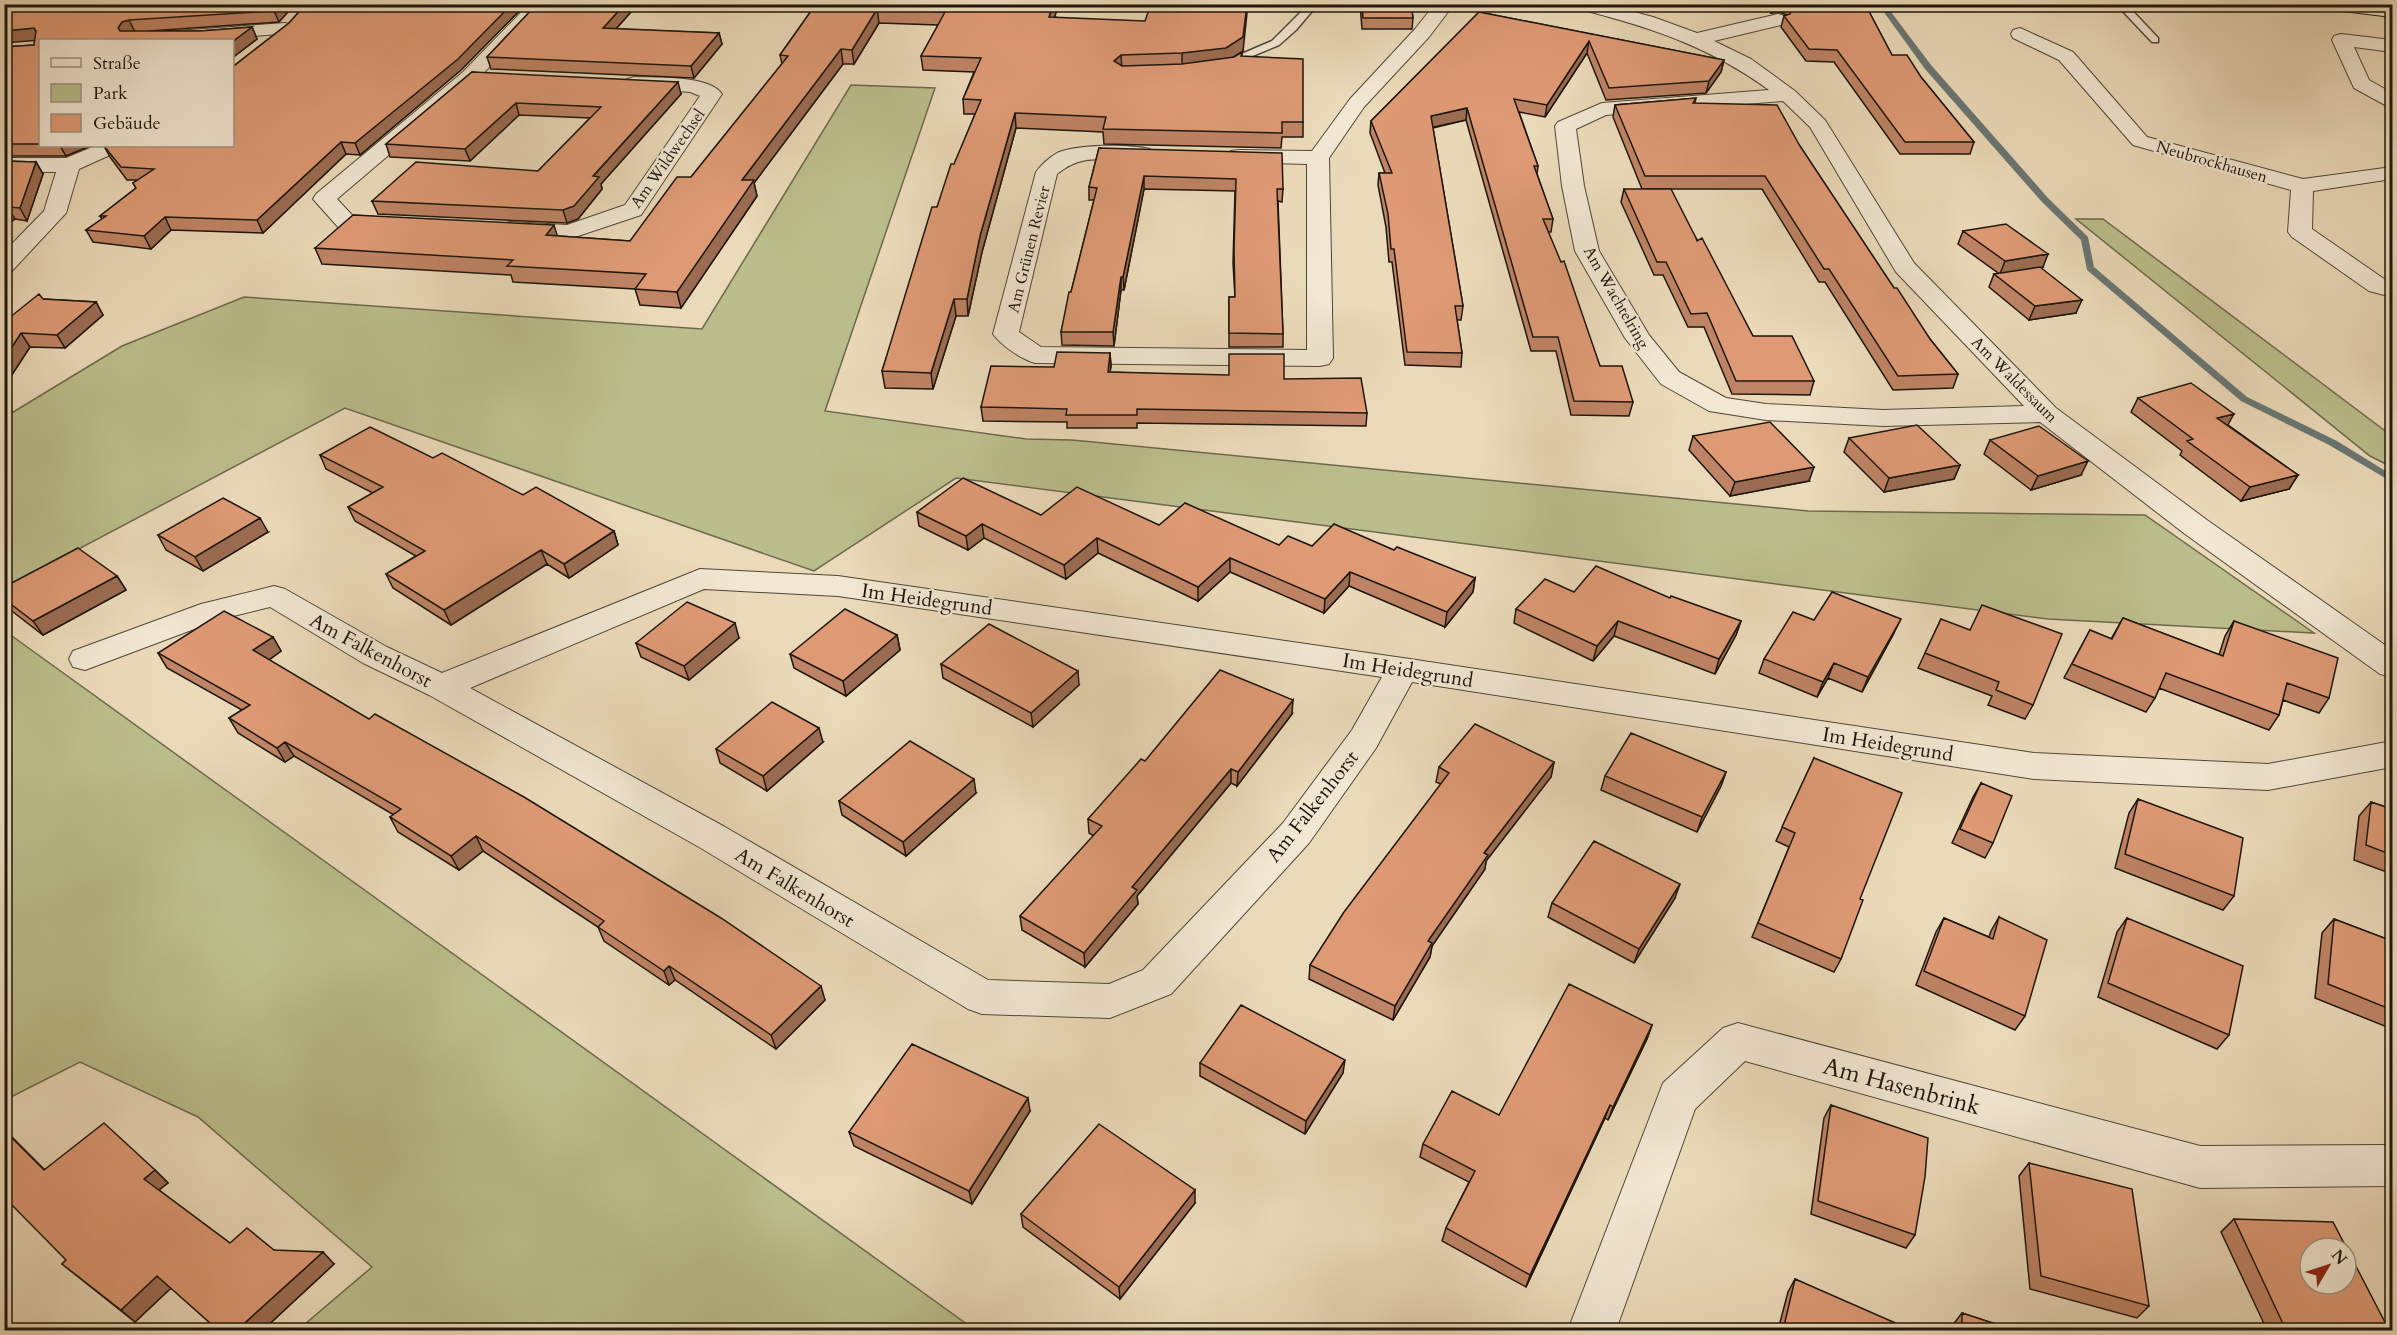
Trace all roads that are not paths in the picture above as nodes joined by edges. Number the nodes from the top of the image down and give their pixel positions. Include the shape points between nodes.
1 (540, 4) edge
2 (1314, 4) edge
3 (1445, 4) edge
4 (1582, 4) edge
5 (2120, 4) edge
6 (2326, 4) edge
7 (2392, 12) edge
8 (301, 13) edge
9 (1778, 20) dead end
10 (285, 29) junction
11 (2020, 34) dead end
12 (149, 39) edge
13 (1696, 39) junction
14 (2155, 40) dead end
15 (2392, 46) edge
16 (259, 50) edge
17 (1220, 70) edge
18 (470, 76) junction
19 (494, 77) edge
20 (611, 82) edge
21 (1788, 95) junction
22 (2392, 101) edge
23 (109, 147) edge
24 (1167, 154) edge
25 (1213, 156) edge
26 (1318, 158) junction
27 (4, 165) edge
28 (69, 165) junction
29 (2392, 173) edge
30 (2302, 186) junction
31 (416, 225) edge
32 (487, 228) edge
33 (4, 266) edge
34 (2392, 290) edge
35 (2046, 414) junction
36 (85, 659) dead end
37 (2392, 666) edge
38 (1403, 669) junction
39 (441, 687) junction
40 (2392, 754) edge
41 (2392, 1166) edge
42 (1592, 1330) edge

1 - 18 street
2 - 17 lane via 1270,47
3 - 26 street via 1357,103
4 - 13 street, Am Waldessaum
5 - 14 lane
6 - 7 street
8 - 10 street
9 - 13 street
10 - 12 street
10 - 16 street
11 - 30 street, Neubrockhausen via 2066,56 2140,141
13 - 21 street, Am Waldessaum via 1744,63
15 - 22 street via 2341,40 2361,84
18 - 19 street
18 - 31 street via 324,199 346,222
20 - 32 street, Am Wildwechsel via 693,86 712,94 633,210 569,232
21 - 35 street, Am Waldessaum via 1818,124 1904,267
21 - 35 street, Am Wachtelring via 1602,109 1565,126 1587,250 1638,338 1670,378 1719,405 1766,412 1883,418
23 - 28 street
24 - 26 street, Am Grünen Revier via 1097,152 1064,158 1047,172 1006,334 1035,355 1320,358
25 - 26 street
27 - 28 street
28 - 33 street via 55,213
29 - 30 street, Neubrockhausen
30 - 34 street via 2300,232 2378,286
35 - 37 street, Am Waldessaum via 2204,533
36 - 39 street, Am Falkenhorst via 212,611 274,596
38 - 39 street, Im Heidegrund via 838,586 700,579
38 - 39 street, Am Falkenhorst via 1364,739 1296,833 1157,982 1110,1001 982,997 712,837
38 - 40 street, Im Heidegrund via 2034,766 2268,777
41 - 42 street, Am Hasenbrink via 2200,1167 1738,1041 1678,1097

